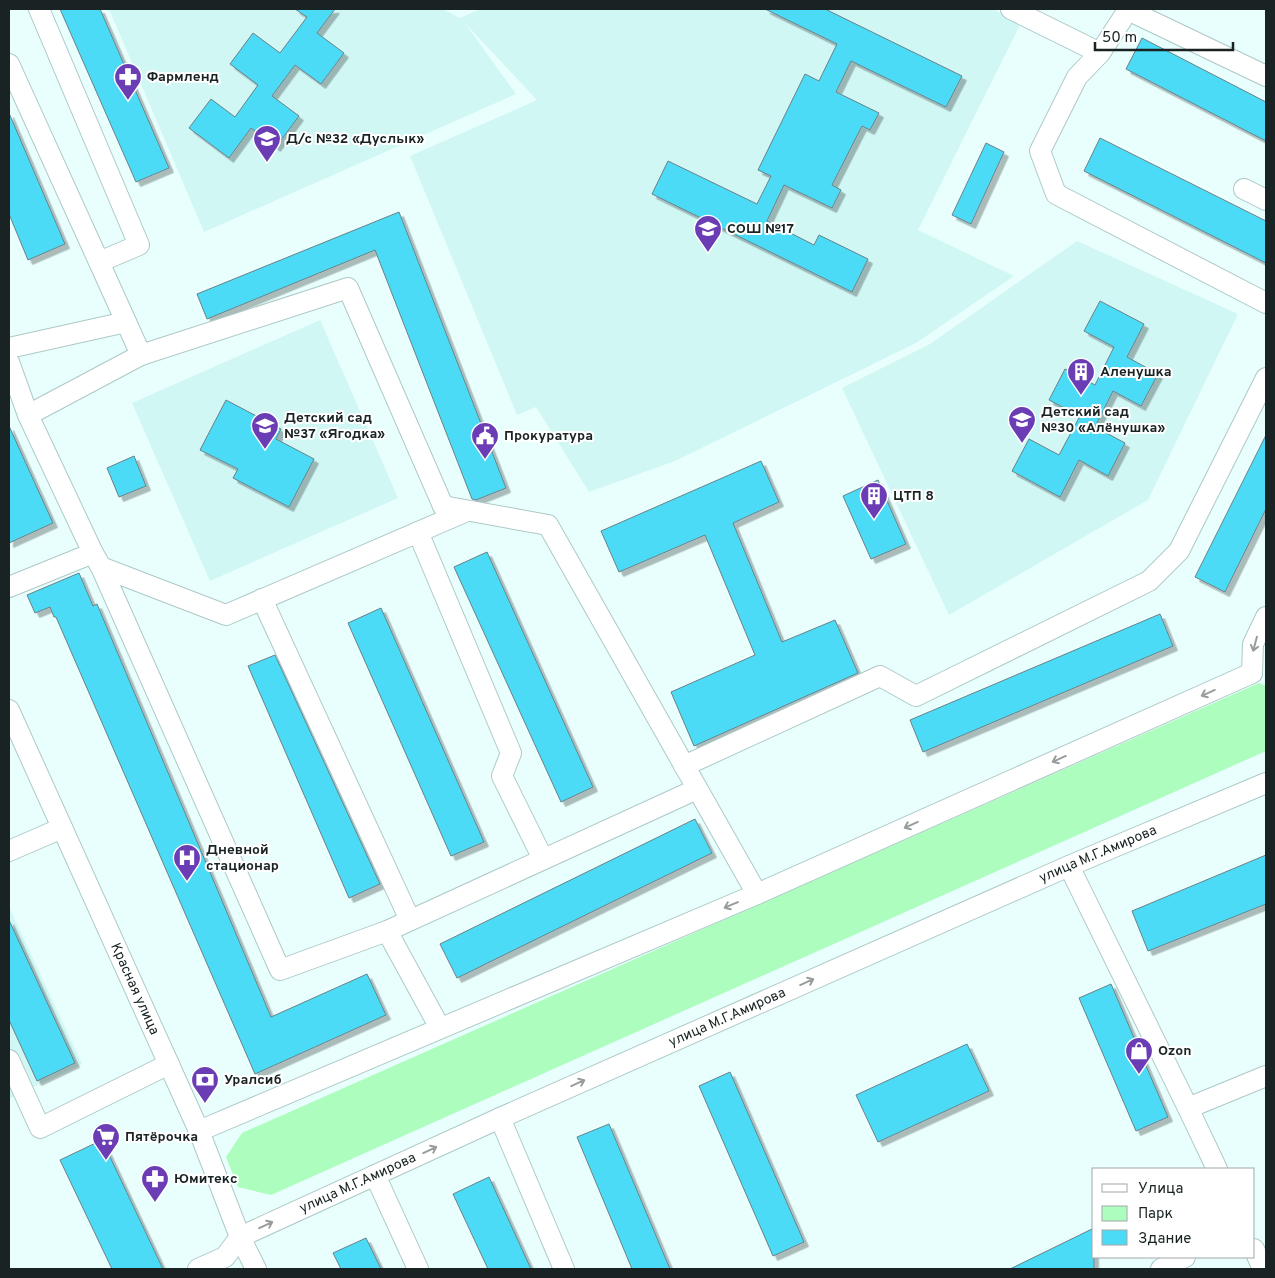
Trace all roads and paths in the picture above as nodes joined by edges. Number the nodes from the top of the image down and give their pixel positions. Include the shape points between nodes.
1 (39, 9) edge
2 (1011, 9) edge
3 (1128, 9) edge
4 (1100, 54) junction
5 (9, 64) edge
6 (1266, 76) edge
7 (1244, 189) dead end
8 (1266, 200) edge
9 (99, 262) junction
10 (1266, 304) edge
11 (126, 322) junction
12 (9, 348) edge
13 (141, 355) junction
14 (9, 362) edge
15 (1266, 378) edge
16 (28, 415) junction
17 (467, 511) junction
18 (418, 532) junction
19 (97, 560) junction
20 (9, 587) edge
21 (262, 599) junction
22 (1266, 617) edge
23 (1259, 676) edge
24 (9, 710) edge
25 (684, 766) junction
26 (1266, 783) edge
27 (697, 789) junction
28 (62, 828) junction
29 (9, 851) edge
30 (543, 859) junction
31 (1069, 866) junction
32 (756, 894) junction
33 (410, 920) junction
34 (387, 931) junction
35 (440, 1028) junction
36 (9, 1060) edge
37 (169, 1064) junction
38 (1266, 1076) edge
39 (1188, 1108) junction
40 (500, 1118) junction
41 (199, 1131) junction
42 (1217, 1168) edge
43 (375, 1175) junction
44 (240, 1236) junction
45 (1255, 1251) edge
46 (1183, 1258) edge
47 (198, 1269) edge
48 (256, 1269) edge
49 (418, 1269) edge
50 (564, 1269) edge
51 (1160, 1269) edge
52 (1263, 1269) edge

1 - 9 street via 139,246
2 - 4 street
3 - 4 street
3 - 6 street
4 - 10 street via 1077,77 1040,151 1056,194
5 - 9 street
7 - 8 street
9 - 11 street
11 - 12 street
11 - 13 street
13 - 16 street
13 - 17 street via 348,288 443,506
14 - 16 street
15 - 25 street via 1179,551 1149,581 916,696 880,676
16 - 19 street
17 - 18 street
17 - 25 street via 548,525
18 - 21 street
18 - 30 street via 511,753 502,776
19 - 20 street
19 - 21 street via 226,615
19 - 34 street via 280,970
21 - 33 street
22 -> 23 street via 1253,644
23 -> 32 street
24 - 28 street, Красная улица
25 - 27 street
26 - 31 street, улица М.Г.Амирова
27 - 30 street
27 - 32 street
28 - 29 street
28 - 37 street, Красная улица
30 - 33 street
31 - 39 street
40 -> 31 street, улица М.Г.Амирова
32 -> 35 street
33 - 34 street
34 - 35 street
35 - 41 street
36 - 37 street via 40,1128
37 - 41 street, Красная улица
38 - 39 street
39 - 42 street
43 -> 40 street, улица М.Г.Амирова
40 - 50 street
41 - 44 street, Красная улица
44 -> 43 street, улица М.Г.Амирова
43 - 49 street
44 - 47 street via 225,1257
44 - 48 street, Красная улица
45 - 52 street
46 - 51 street

